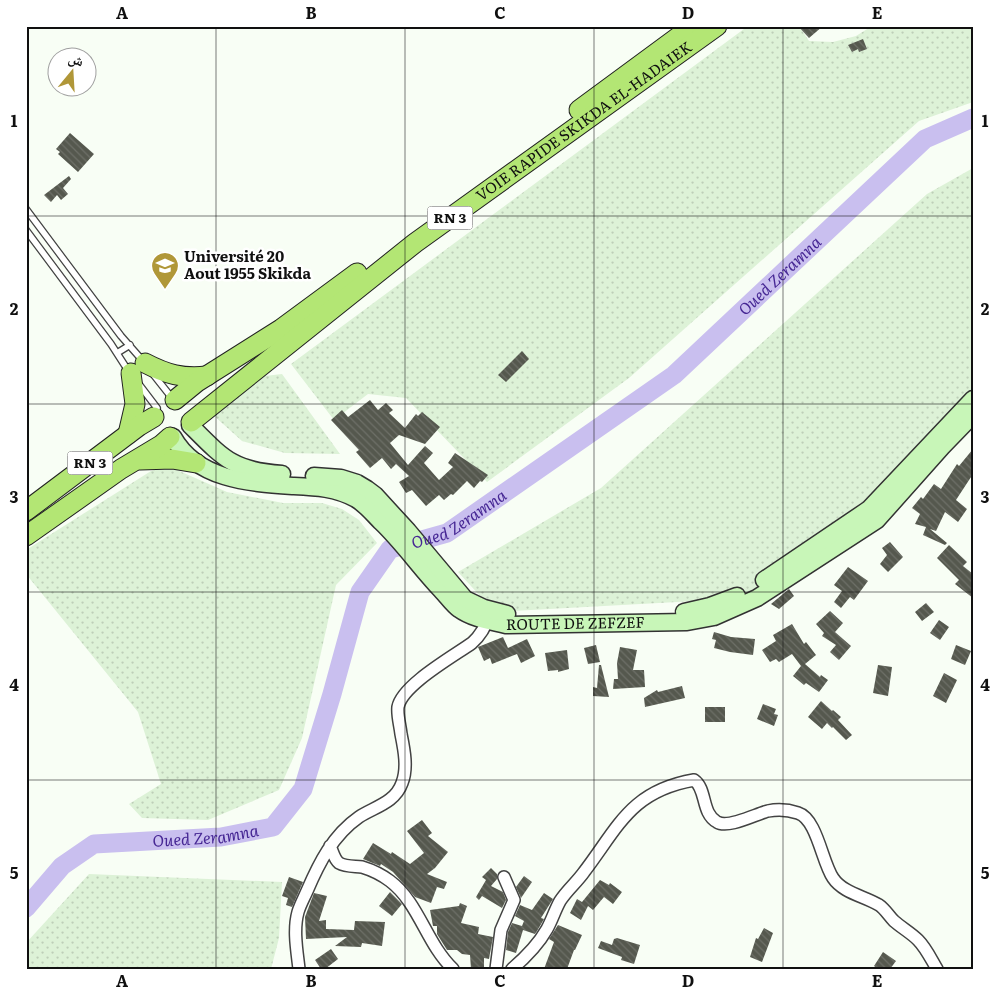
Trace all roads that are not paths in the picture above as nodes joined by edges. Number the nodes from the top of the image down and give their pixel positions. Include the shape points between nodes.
1 (693, 26) edge
2 (717, 26) edge
3 (26, 209) edge
4 (26, 230) edge
5 (130, 345) junction
6 (117, 353) junction
7 (138, 368) junction
8 (210, 375) junction
9 (973, 399) edge
10 (165, 406) junction
11 (973, 416) edge
12 (191, 423) junction
13 (128, 434) junction
14 (171, 437) junction
15 (136, 460) junction
16 (196, 463) junction
17 (26, 511) edge
18 (403, 534) junction
19 (26, 536) edge
20 (489, 615) junction
21 (330, 846) junction
22 (504, 877) dead end
23 (299, 969) edge
24 (453, 969) edge
25 (496, 969) edge
26 (512, 969) edge
27 (937, 969) edge

1 - 8 highway, VOIE RAPIDE SKIKDA EL-HADAIEK / RN 3 via 282,330
2 - 12 highway, VOIE RAPIDE SKIKDA EL-HADAIEK / RN 3 via 415,244
3 - 5 lane
4 - 6 lane
5 - 6 lane
5 - 7 lane
6 - 7 lane
7 - 8 highway via 175,376
7 - 10 lane
7 - 10 lane
7 - 13 highway
8 - 10 highway, VOIE RAPIDE SKIKDA EL-HADAIEK / RN 3
9 - 20 main road, ROUTE DE ZEFZEF via 869,509 751,589 732,598 684,612
10 - 12 highway via 186,406 191,413
10 - 13 highway, VOIE RAPIDE SKIKDA EL-HADAIEK / RN 3
10 - 14 highway via 158,430
11 - 20 main road, ROUTE DE ZEFZEF via 877,520 737,608 687,622 506,625
12 - 14 highway, VOIE RAPIDE SKIKDA EL-HADAIEK via 182,435
12 - 18 main road, ROUTE DE ZEFZEF via 218,454 243,468 264,473 341,478 357,483 375,496
13 - 17 highway, VOIE RAPIDE SKIKDA EL-HADAIEK / RN 3
14 - 15 highway, VOIE RAPIDE SKIKDA EL-HADAIEK / RN 3
14 - 16 main road, ROUTE DE ZEFZEF
15 - 16 highway via 166,458
15 - 19 highway, VOIE RAPIDE SKIKDA EL-HADAIEK / RN 3
16 - 18 main road, ROUTE DE ZEFZEF via 236,480 322,487 347,494
18 - 20 main road, ROUTE DE ZEFZEF via 429,568
20 - 21 street via 472,643 420,678 402,698 398,707 404,749 402,783 393,796 360,816
21 - 23 street via 298,912
21 - 24 street via 341,864 374,872 391,882 417,912 438,952
22 - 25 street via 514,900 501,930
26 - 27 street via 541,939 558,903 635,805 659,789 694,780 711,817 718,823 781,810 799,813 806,818 834,879 843,888 880,906 920,942

